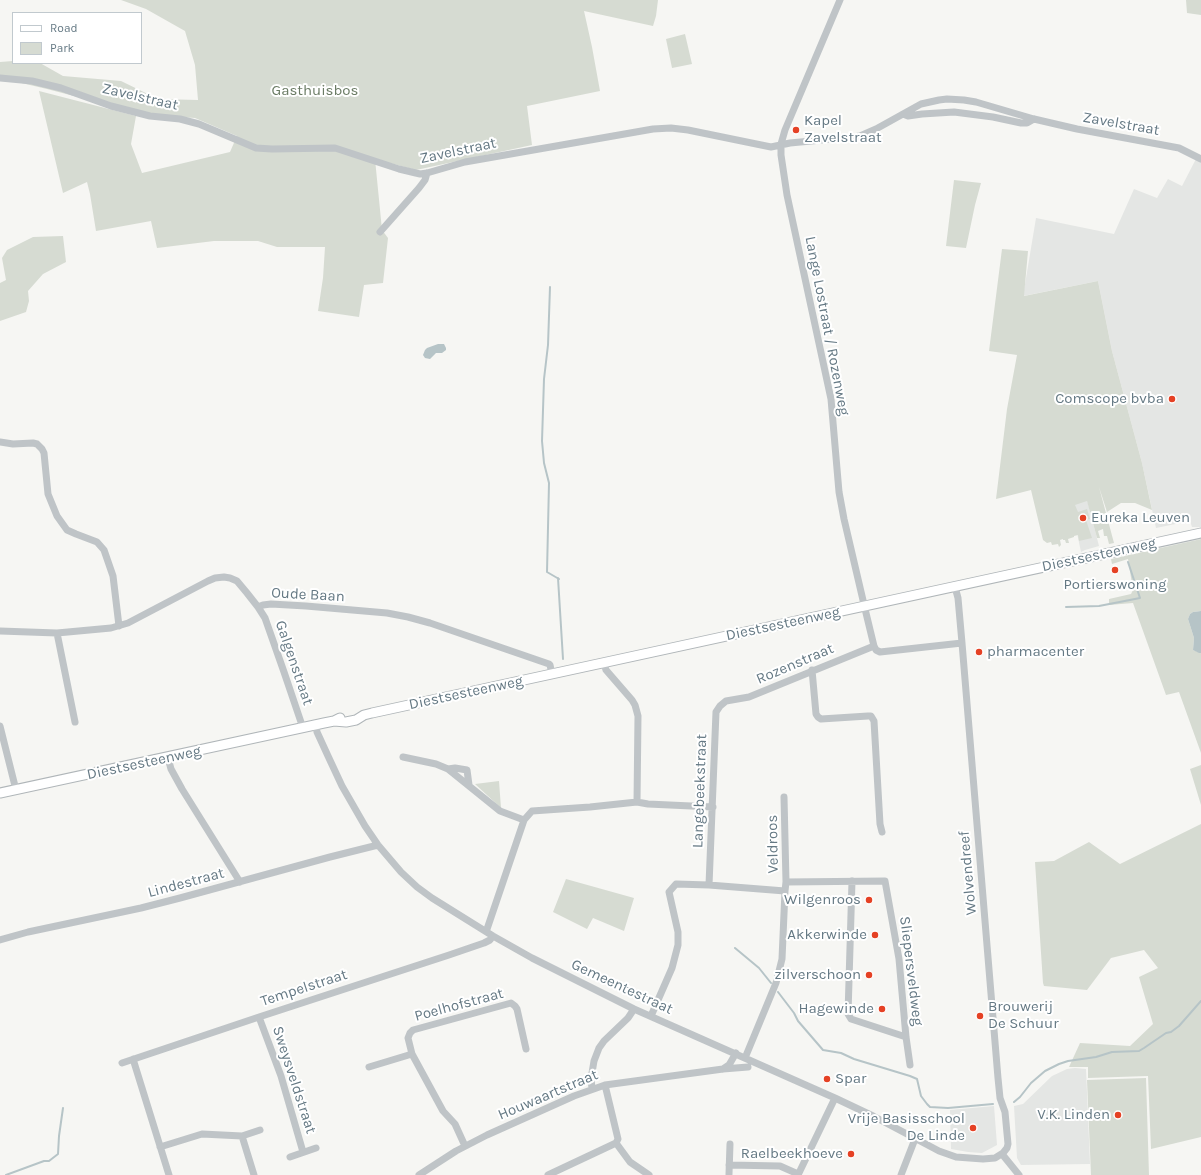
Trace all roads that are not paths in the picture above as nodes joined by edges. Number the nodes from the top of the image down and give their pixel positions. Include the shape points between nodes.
1 (840, 0) edge
2 (0, 78) edge
3 (903, 114) junction
4 (1034, 119) junction
5 (782, 144) junction
6 (1201, 159) edge
7 (427, 173) junction
8 (380, 232) dead end
9 (0, 442) edge
10 (1201, 533) edge
11 (955, 587) junction
12 (258, 607) junction
13 (864, 607) junction
14 (119, 626) junction
15 (0, 631) edge
16 (57, 633) junction
17 (962, 643) junction
18 (874, 646) junction
19 (604, 663) junction
20 (812, 670) junction
21 (552, 674) junction
22 (726, 701) joint
23 (76, 722) dead end
24 (316, 725) junction
25 (0, 726) edge
26 (303, 728) junction
27 (168, 758) junction
28 (403, 758) dead end
29 (448, 769) junction
30 (469, 786) junction
31 (16, 790) junction
32 (0, 793) edge
33 (784, 797) dead end
34 (637, 802) junction
35 (713, 807) junction
36 (524, 820) junction
37 (882, 832) dead end
38 (378, 846) junction
39 (852, 881) junction
40 (240, 882) junction
41 (786, 882) junction
42 (709, 885) junction
43 (785, 891) junction
44 (490, 934) junction
45 (0, 940) edge
46 (634, 1009) junction
47 (259, 1016) junction
48 (651, 1016) junction
49 (906, 1037) junction
50 (526, 1049) dead end
51 (736, 1053) junction
52 (412, 1054) junction
53 (745, 1058) junction
54 (133, 1059) junction
55 (122, 1063) dead end
56 (910, 1065) dead end
57 (369, 1066) dead end
58 (748, 1067) dead end
59 (723, 1069) junction
60 (605, 1085) junction
61 (592, 1089) junction
62 (835, 1098) junction
63 (260, 1130) dead end
64 (242, 1136) junction
65 (915, 1139) junction
66 (616, 1143) junction
67 (730, 1144) dead end
68 (465, 1146) junction
69 (160, 1147) junction
70 (316, 1148) dead end
71 (303, 1152) junction
72 (1004, 1156) junction
73 (290, 1157) dead end
74 (729, 1165) junction
75 (729, 1174) dead end
76 (169, 1175) edge
77 (254, 1175) edge
78 (419, 1175) edge
79 (548, 1175) edge
80 (649, 1175) edge
81 (798, 1175) edge
82 (901, 1175) edge
83 (1020, 1175) edge

1 - 5 street, Lange Lostraat / Rozenweg via 785,130
2 - 7 street, Zavelstraat via 32,81 61,88 111,106 199,124 256,148 335,148 411,172
3 - 4 street, Zavelstraat via 908,116 954,112 1021,123
3 - 4 street, Zavelstraat via 921,104 955,99 976,102
3 - 5 street, Zavelstraat via 860,136
4 - 6 street, Zavelstraat via 1179,148
5 - 7 street, Zavelstraat via 766,146 688,130 653,128 465,162
5 - 13 street, Lange Lostraat / Rozenweg via 781,155 787,195 831,399 841,504
7 - 8 street via 419,188
9 - 14 street via 33,443 42,449 48,494 61,522 68,530 97,542 104,550 113,576
10 - 11 main road, Diestsesteenweg
11 - 13 main road, Diestsesteenweg
11 - 17 street, Wolvendreef
12 - 14 street, Oude Baan via 237,581 224,577 216,578
12 - 21 street, Oude Baan via 271,604 306,606 408,617 549,664
12 - 26 street, Galgenstraat via 267,625
13 - 18 street
13 - 19 main road, Diestsesteenweg
14 - 16 street, Oude Baan
15 - 16 street, Oude Baan
16 - 23 street
17 - 18 street via 880,652
17 - 72 street, Wolvendreef via 996,1057 1008,1144
18 - 20 street, Rozenstraat
19 - 21 main road, Diestsesteenweg
19 - 34 street via 606,670 636,705
20 - 22 street, Rozenstraat via 749,697
20 - 37 street via 818,717 821,719 871,716 874,720
21 - 24 main road, Diestsesteenweg via 364,715 356,720
22 - 35 street, Langebeekstraat via 716,712
24 - 26 main road, Diestsesteenweg
24 - 38 street, Gemeentestraat via 349,800
25 - 31 street
26 - 27 main road, Diestsesteenweg
27 - 31 main road, Diestsesteenweg
27 - 40 street via 182,789
28 - 29 street via 436,764
29 - 30 street
29 - 30 street via 467,770
30 - 36 street via 500,811
31 - 32 main road, Diestsesteenweg
33 - 41 street, Veldroos
34 - 35 street
34 - 36 street via 532,811
35 - 42 street, Langebeekstraat
36 - 44 street via 487,929
38 - 40 street, Lindestraat
38 - 44 street, Gemeentestraat via 417,887
39 - 41 street
39 - 49 street, Sliepersveldweg via 885,881 899,959
39 - 49 street, Sliepersveldweg via 848,1014 851,1019
40 - 45 street, Lindestraat via 141,908
41 - 43 street, Veldroos
42 - 43 street
42 - 48 street via 676,884 669,892 678,932 678,945 672,968
43 - 53 street, Veldroos via 782,959 776,983
44 - 46 street, Gemeentestraat
44 - 47 street, Tempelstraat via 490,940
46 - 48 street, Gemeentestraat
46 - 61 street via 599,1048 591,1078
47 - 54 street, Tempelstraat
47 - 71 street, Sweysveldstraat via 281,1076
48 - 51 street, Gemeentestraat
49 - 56 street
50 - 52 street, Poelhofstraat via 517,1009 511,1003 413,1030 408,1038
51 - 53 street, Gemeentestraat
51 - 59 street via 729,1065
52 - 57 street
52 - 68 street, Poelhofstraat via 443,1111 455,1124
53 - 62 street, Gemeentestraat
54 - 55 street, Tempelstraat
54 - 69 street
58 - 59 street, Houwaartstraat
59 - 60 street, Houwaartstraat
60 - 61 street, Houwaartstraat
60 - 66 street via 618,1139
61 - 68 street, Houwaartstraat
62 - 65 street, Gemeentestraat
62 - 81 street
63 - 64 street
64 - 69 street via 202,1134
64 - 77 street
65 - 72 street, Gemeentestraat via 939,1152 956,1157
65 - 82 street
66 - 79 street
66 - 80 street via 630,1162
67 - 74 street
68 - 78 street, Houwaartstraat
69 - 76 street
70 - 71 street, Sweysveldstraat
71 - 73 street, Sweysveldstraat
72 - 83 street
74 - 75 street
74 - 81 street via 780,1166

